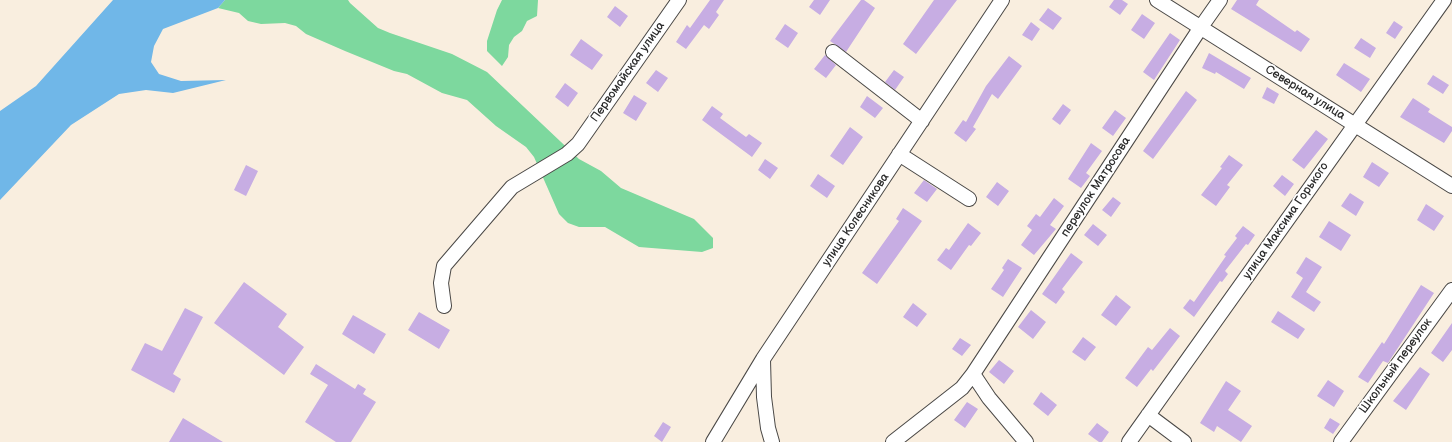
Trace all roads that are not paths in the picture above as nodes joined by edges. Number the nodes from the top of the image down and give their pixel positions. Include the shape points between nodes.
1 (679, 0) edge
2 (1002, 0) edge
3 (1157, 0) edge
4 (1220, 0) edge
5 (1444, 0) edge
6 (1201, 27) junction
7 (833, 52) dead end
8 (922, 121) junction
9 (1355, 124) junction
10 (899, 154) junction
11 (1452, 186) edge
12 (969, 199) dead end
13 (1452, 290) edge
14 (444, 306) dead end
15 (763, 359) junction
16 (973, 374) junction
17 (1148, 415) junction
18 (713, 442) edge
19 (772, 442) edge
20 (894, 442) edge
21 (1026, 442) edge
22 (1129, 442) edge
23 (1184, 442) edge
24 (1341, 442) edge

1 - 14 street, Первомайская улица via 578,144 512,187 444,266 441,283
2 - 8 street, улица Колесникова
3 - 6 street, Северная улица
4 - 6 street, переулок Матросова
5 - 9 street, улица Максима Горького
6 - 9 street, Северная улица
6 - 16 street, переулок Матросова
7 - 8 street
8 - 10 street, улица Колесникова
9 - 11 street, Северная улица
9 - 17 street, улица Максима Горького
10 - 12 street
10 - 15 street, улица Колесникова
13 - 24 street, Школьный переулок
15 - 18 street, улица Колесникова
15 - 19 street via 764,397
16 - 20 street, переулок Матросова via 962,388
16 - 21 street via 989,398
17 - 22 street, улица Максима Горького
17 - 23 street

